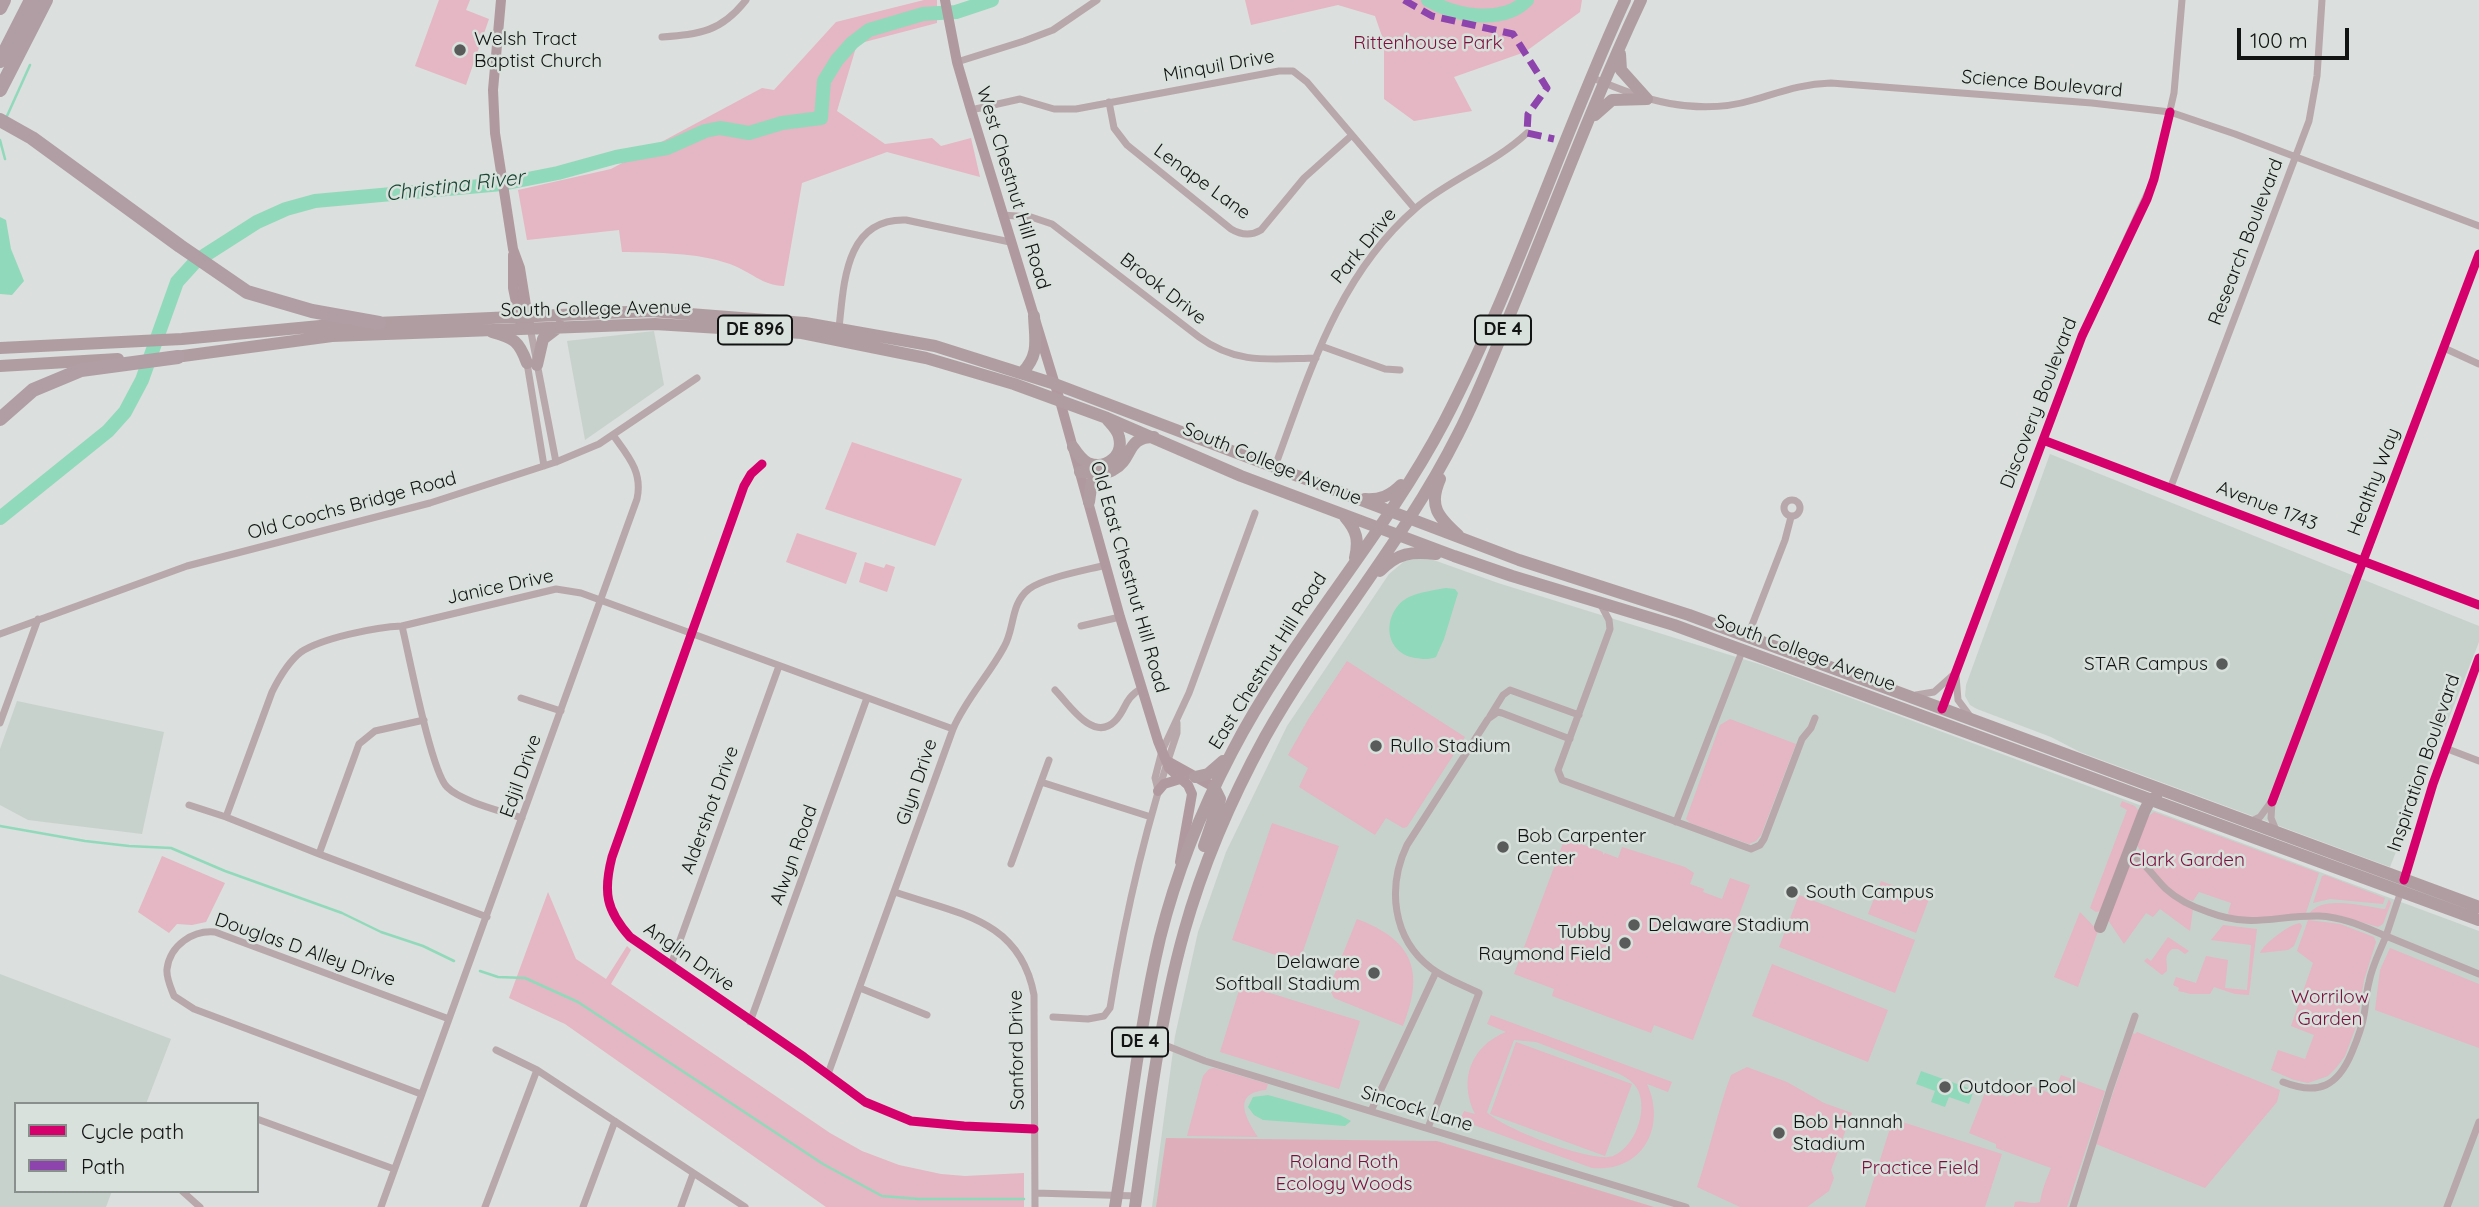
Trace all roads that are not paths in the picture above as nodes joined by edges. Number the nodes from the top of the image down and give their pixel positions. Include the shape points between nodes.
1 (4, 0) edge
2 (30, 0) edge
3 (46, 0) edge
4 (501, 0) edge
5 (746, 0) edge
6 (945, 0) edge
7 (1097, 0) edge
8 (1625, 0) edge
9 (1641, 0) edge
10 (2182, 0) edge
11 (2322, 0) edge
12 (0, 8) edge
13 (1627, 30) junction
14 (662, 37) dead end
15 (0, 61) edge
16 (957, 62) junction
17 (1591, 77) junction
18 (1605, 83) junction
19 (0, 90) edge
20 (1647, 99) junction
21 (1109, 102) junction
22 (971, 110) junction
23 (2170, 112) junction
24 (0, 120) edge
25 (1527, 132) dead end
26 (1583, 133) junction
27 (1352, 135) junction
28 (2295, 157) junction
29 (1415, 209) junction
30 (1002, 215) junction
31 (2479, 226) edge
32 (1010, 242) junction
33 (2479, 254) edge
34 (1034, 316) junction
35 (524, 321) junction
36 (379, 323) junction
37 (561, 326) junction
38 (839, 328) junction
39 (485, 329) junction
40 (1321, 346) junction
41 (0, 348) edge
42 (2444, 348) junction
43 (178, 357) joint
44 (1315, 358) junction
45 (131, 362) junction
46 (532, 364) junction
47 (2479, 364) edge
48 (0, 366) edge
49 (1400, 370) dead end
50 (1022, 373) junction
51 (697, 378) dead end
52 (1055, 384) junction
53 (1060, 401) junction
54 (1107, 418) junction
55 (0, 419) edge
56 (614, 435) junction
57 (1457, 436) junction
58 (1155, 437) junction
59 (2043, 440) junction
60 (1073, 447) junction
61 (556, 462) junction
62 (762, 464) dead end
63 (544, 466) junction
64 (1274, 469) junction
65 (1080, 472) junction
66 (1414, 472) junction
67 (1100, 473) junction
68 (2170, 489) junction
69 (1347, 496) junction
70 (1089, 502) junction
71 (1389, 512) junction
72 (1255, 513) dead end
73 (1342, 514) junction
74 (1791, 517) dead end
75 (1408, 519) junction
76 (1378, 528) junction
77 (1398, 535) junction
78 (1463, 540) junction
79 (1454, 556) junction
80 (2362, 561) junction
81 (1354, 563) junction
82 (1106, 565) junction
83 (1361, 591) junction
84 (600, 601) junction
85 (1600, 603) junction
86 (2479, 605) edge
87 (1120, 617) junction
88 (38, 619) junction
89 (402, 626) junction
90 (1082, 626) dead end
91 (0, 634) edge
92 (691, 634) junction
93 (1748, 637) junction
94 (1743, 650) junction
95 (2479, 658) edge
96 (779, 666) junction
97 (1956, 672) junction
98 (1142, 688) junction
99 (1055, 690) dead end
100 (1904, 695) junction
101 (521, 698) dead end
102 (867, 698) junction
103 (1942, 709) junction
104 (561, 711) junction
105 (1579, 715) junction
106 (1815, 718) dead end
107 (1488, 719) junction
108 (424, 720) junction
109 (1976, 722) junction
110 (0, 723) edge
111 (1177, 723) junction
112 (1154, 727) junction
113 (953, 729) junction
114 (1170, 734) junction
115 (1570, 739) junction
116 (2445, 748) junction
117 (1233, 750) junction
118 (1165, 756) junction
119 (1049, 760) dead end
120 (2479, 761) edge
121 (1195, 777) junction
122 (1181, 779) junction
123 (1041, 782) junction
124 (1214, 787) junction
125 (1158, 791) junction
126 (2165, 791) junction
127 (2150, 800) junction
128 (2272, 802) junction
129 (189, 805) dead end
130 (226, 817) junction
131 (1151, 817) junction
132 (522, 818) junction
133 (1676, 822) junction
134 (2249, 823) junction
135 (2281, 834) junction
136 (2128, 852) junction
137 (319, 855) junction
138 (1011, 864) dead end
139 (1177, 879) junction
140 (2402, 885) junction
141 (895, 892) junction
142 (2479, 907) edge
143 (487, 917) junction
144 (2479, 920) edge
145 (2100, 927) dead end
146 (1183, 935) junction
147 (2386, 936) junction
148 (671, 965) junction
149 (1436, 972) junction
150 (2479, 974) edge
151 (860, 988) junction
152 (927, 1015) dead end
153 (2136, 1016) dead end
154 (1053, 1017) dead end
155 (449, 1018) junction
156 (750, 1022) junction
157 (1142, 1036) junction
158 (1160, 1043) junction
159 (496, 1050) dead end
160 (537, 1070) junction
161 (828, 1074) junction
162 (2283, 1082) dead end
163 (421, 1094) junction
164 (1371, 1111) junction
165 (259, 1120) edge
166 (615, 1121) junction
167 (2479, 1122) edge
168 (1428, 1128) junction
169 (1034, 1129) junction
170 (394, 1169) junction
171 (693, 1174) junction
172 (184, 1193) edge
173 (1035, 1193) junction
174 (1116, 1201) edge
175 (1136, 1201) edge
176 (200, 1207) edge
177 (382, 1207) edge
178 (485, 1207) edge
179 (583, 1207) edge
180 (681, 1207) edge
181 (745, 1207) edge
182 (1035, 1207) edge
183 (1686, 1207) edge
184 (2074, 1207) edge
185 (2447, 1207) edge

1 - 12 highway
2 - 15 highway
3 - 19 highway
4 - 35 street via 493,90 495,133 520,268
5 - 14 street via 718,27
6 - 16 street, West Chestnut Hill Road
7 - 16 street via 1053,30
8 - 17 main road, DE 4
9 - 13 main road, DE 4
10 - 23 street, Discovery Boulevard
11 - 28 street, Research Boulevard via 2314,98
13 - 18 main road, DE 4
13 - 20 main road via 1619,59 1621,70
16 - 22 street, West Chestnut Hill Road
17 - 18 street, Science Boulevard
17 - 66 main road, DE 4 via 1473,363
18 - 20 street, Science Boulevard
18 - 26 main road, DE 4
20 - 23 street, Science Boulevard via 1713,108 1794,86 1831,83
20 - 26 main road via 1612,100
21 - 22 street, Minquil Drive via 1060,110 1020,99
21 - 27 street, Minquil Drive via 1286,70 1303,78
21 - 27 street, Lenape Lane via 1114,128 1126,145 1231,229 1246,234 1261,230 1304,178
22 - 30 street, West Chestnut Hill Road
23 - 28 street, Science Boulevard
23 - 59 street, Discovery Boulevard via 2147,199 2091,315
24 - 36 highway via 32,138 247,292 312,311
25 - 29 street, Park Drive
26 - 57 main road, DE 4
27 - 29 street, Minquil Drive
28 - 31 street, Science Boulevard
28 - 68 street, Research Boulevard
29 - 40 street, Park Drive via 1357,275
30 - 32 street, West Chestnut Hill Road
30 - 44 street, Brook Drive via 1024,215 1052,224 1220,351 1252,359
32 - 34 street, West Chestnut Hill Road
32 - 38 street via 906,220 880,224 853,250
33 - 42 street, Healthy Way
34 - 50 main road via 1035,355
34 - 52 street, West Chestnut Hill Road
35 - 36 main road, South College Avenue / DE 896
35 - 37 main road, South College Avenue / DE 896
35 - 38 main road, South College Avenue / DE 896 via 651,311
35 - 39 main road, South College Avenue / DE 896
35 - 46 street
36 - 41 main road, South College Avenue / DE 896
37 - 46 main road via 543,339
37 - 53 main road, South College Avenue / DE 896 via 654,324 802,333 926,358
38 - 50 main road, South College Avenue / DE 896 via 935,346
39 - 43 main road, South College Avenue / DE 896 via 332,336
39 - 46 main road via 516,341
40 - 44 street, Park Drive
40 - 49 street
42 - 47 street
42 - 80 street, Healthy Way
43 - 45 highway
44 - 64 street, Park Drive
45 - 48 main road
45 - 55 highway via 81,370 33,390
46 - 61 street
46 - 63 street
50 - 52 main road, South College Avenue / DE 896
51 - 56 street, Old Coochs Bridge Road
52 - 53 street, West Chestnut Hill Road
52 - 64 main road, South College Avenue / DE 896
53 - 54 main road, South College Avenue / DE 896
53 - 60 street, Old East Chestnut Hill Road
54 - 58 main road, South College Avenue / DE 896
54 - 60 main road via 1117,432 1117,456 1094,465 1085,462
56 - 61 street, Old Coochs Bridge Road
56 - 84 street, Edjil Drive via 636,469 639,492
57 - 75 main road, DE 4
57 - 78 main road via 1434,499 1442,520
58 - 67 main road via 1141,438 1121,464
58 - 73 main road, South College Avenue / DE 896
59 - 68 street, Avenue 1743
59 - 97 street, Discovery Boulevard
60 - 65 street, Old East Chestnut Hill Road
61 - 63 street, Old Coochs Bridge Road
62 - 92 street, Anglin Drive via 744,486
63 - 88 street, Old Coochs Bridge Road via 430,503 187,566
64 - 69 main road, South College Avenue / DE 896
65 - 67 main road
65 - 70 street, Old East Chestnut Hill Road
66 - 69 main road, DE 896 via 1391,495 1375,499
66 - 71 main road, DE 4
67 - 70 main road via 1092,481
68 - 80 street, Avenue 1743
69 - 71 main road, South College Avenue
70 - 82 street, Old East Chestnut Hill Road
71 - 75 main road, South College Avenue
71 - 76 main road, East Chestnut Hill Road / DE 4
72 - 111 street
73 - 76 main road, South College Avenue / DE 896
73 - 81 main road via 1358,538
74 - 93 street
75 - 77 main road, DE 4
75 - 78 main road, South College Avenue
76 - 77 main road, South College Avenue / DE 896
76 - 81 main road, East Chestnut Hill Road / DE 4
77 - 79 main road, South College Avenue
77 - 83 main road, East Chestnut Hill Road / DE 4
78 - 93 main road, South College Avenue
79 - 83 main road via 1405,554 1388,563
79 - 85 main road, South College Avenue
80 - 86 street, Avenue 1743
80 - 128 street, Healthy Way
81 - 117 main road, East Chestnut Hill Road / DE 4 via 1275,678
82 - 87 street, Old East Chestnut Hill Road
82 - 113 street, Glyn Drive via 1028,590 1015,609 1006,645
83 - 146 main road, East Chestnut Hill Road / DE 4 via 1280,712 1240,783
84 - 89 street, Janice Drive via 556,589
84 - 92 street, Janice Drive
84 - 104 street, Edjil Drive
85 - 94 main road, South College Avenue
85 - 105 street via 1610,629
87 - 90 street
87 - 98 street, Old East Chestnut Hill Road
88 - 91 street, Old Coochs Bridge Road
88 - 110 street
89 - 108 street
89 - 130 street, Janice Drive via 316,644 291,662 272,692
92 - 96 street, Janice Drive
92 - 148 street, Anglin Drive via 607,878 609,907 618,923 630,937
93 - 94 street
93 - 100 main road, South College Avenue
94 - 127 main road, South College Avenue
94 - 133 street
95 - 116 street, Inspiration Boulevard
96 - 102 street, Janice Drive
96 - 148 street, Aldershot Drive
97 - 100 street via 1934,692
97 - 103 street, Discovery Boulevard
97 - 109 street via 1958,700
98 - 99 street via 1131,694 1115,721 1103,728 1086,722
98 - 112 street, Old East Chestnut Hill Road
100 - 103 main road, South College Avenue
101 - 104 street
102 - 113 street, Janice Drive
102 - 156 street, Alwyn Road
103 - 109 main road, South College Avenue
104 - 132 street, Edjil Drive
105 - 107 street via 1510,690
105 - 115 street
106 - 133 street via 1800,743 1760,845 1745,848
107 - 115 street via 1498,712
107 - 149 street via 1407,845 1398,869 1395,899 1399,920 1418,955
108 - 132 street via 447,787
108 - 137 street via 375,731 359,744
109 - 126 main road, South College Avenue
111 - 114 street
111 - 118 street
112 - 114 street
112 - 118 street, Old East Chestnut Hill Road
113 - 141 street, Glyn Drive
114 - 118 street
115 - 133 street via 1558,770 1562,780
116 - 120 street
116 - 140 street, Inspiration Boulevard
117 - 121 main road via 1208,774
117 - 124 main road, East Chestnut Hill Road / DE 4
118 - 121 street
118 - 122 street, Old East Chestnut Hill Road via 1169,768
118 - 125 street
119 - 123 street
121 - 124 street
122 - 125 street
122 - 139 street, Old East Chestnut Hill Road via 1192,799
123 - 131 street
123 - 138 street
124 - 139 main road, East Chestnut Hill Road / DE 4
124 - 146 main road via 1219,804 1198,865
125 - 131 street
126 - 127 main road
126 - 134 main road, South College Avenue
127 - 136 main road
127 - 140 main road, South College Avenue
128 - 134 street, Healthy Way
128 - 135 street via 2272,824
129 - 130 street
130 - 137 street
131 - 154 street via 1126,915 1110,1008 1104,1016 1088,1019
132 - 143 street, Edjil Drive
134 - 135 main road, South College Avenue
135 - 140 main road, South College Avenue
136 - 145 main road
136 - 147 street via 2140,858 2169,891 2208,913 2249,922 2334,917
137 - 143 street
139 - 157 main road, East Chestnut Hill Road / DE 4
140 - 142 main road, South College Avenue
140 - 144 main road, South College Avenue
140 - 147 street, Inspiration Boulevard
141 - 151 street, Glyn Drive
141 - 169 street, Sanford Drive via 982,922 999,931 1018,951 1034,995
143 - 155 street, Edjil Drive
146 - 158 main road, East Chestnut Hill Road / DE 4
147 - 150 street
147 - 162 street, Inspiration Boulevard via 2369,979 2362,1025 2341,1075 2318,1088
148 - 156 street, Anglin Drive
149 - 164 street
149 - 168 street via 1479,993
151 - 152 street
151 - 161 street, Glyn Drive
153 - 184 street
155 - 163 street, Edjil Drive
155 - 163 street, Douglas D Alley Drive via 215,932 189,935 167,968 174,996 194,1009
156 - 161 street, Anglin Drive
157 - 158 street, Sincock Lane
157 - 174 main road, East Chestnut Hill Road / DE 4
158 - 164 street, Sincock Lane
158 - 175 main road, East Chestnut Hill Road / DE 4
159 - 160 street
160 - 166 street
160 - 178 street
161 - 169 street, Anglin Drive via 865,1102 911,1121
163 - 170 street, Edjil Drive
164 - 168 street, Sincock Lane
165 - 170 street
166 - 171 street
166 - 179 street
167 - 185 street
168 - 183 street, Sincock Lane
169 - 173 street, Sanford Drive
170 - 177 street, Edjil Drive
171 - 180 street
171 - 181 street
172 - 176 street
173 - 174 street
173 - 182 street, Sanford Drive
174 - 175 street

